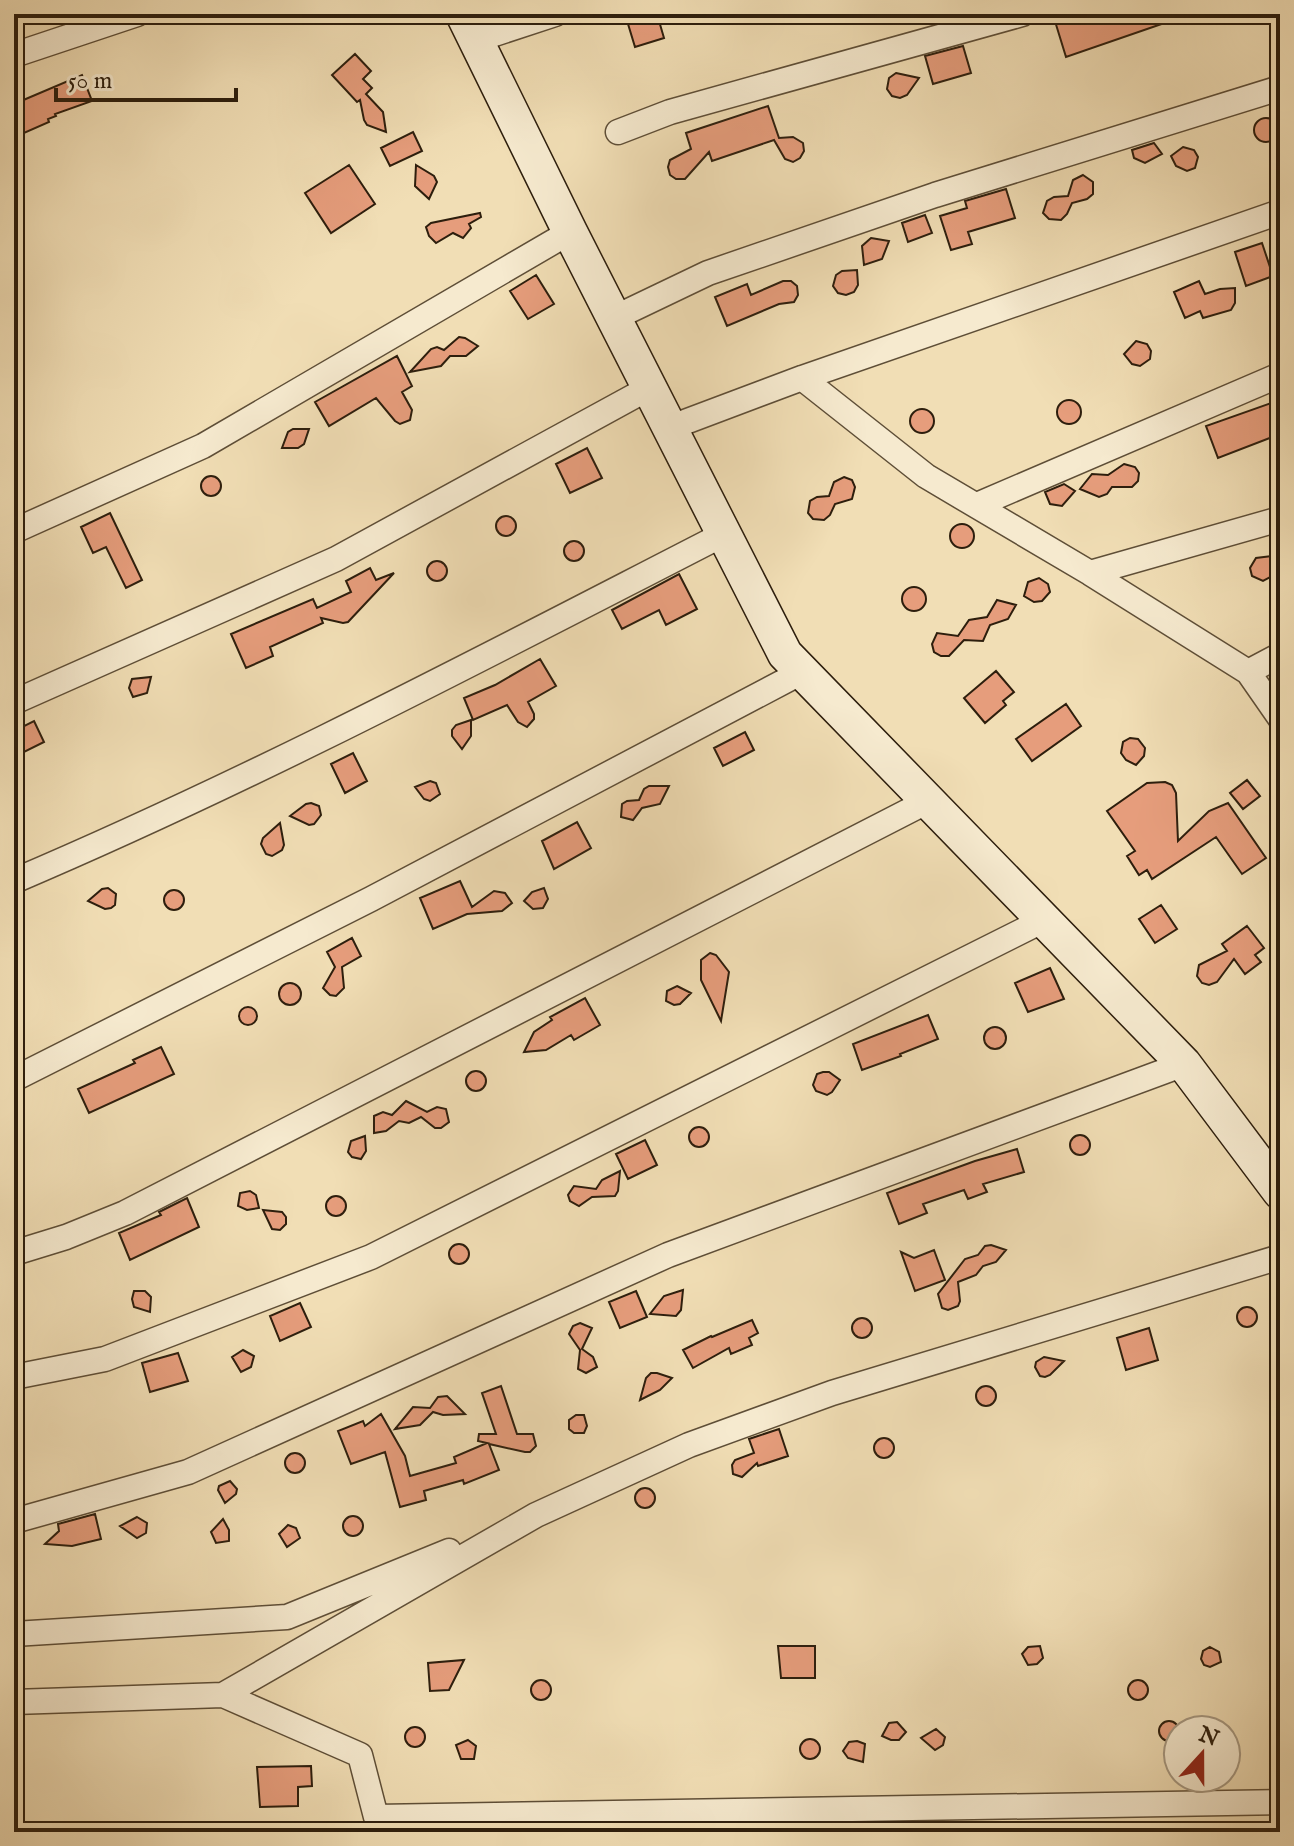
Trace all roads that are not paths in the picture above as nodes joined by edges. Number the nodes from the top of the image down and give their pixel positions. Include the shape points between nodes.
1 (137, 14) edge
2 (555, 14) edge
3 (1022, 14) edge
4 (469, 27) edge
5 (14, 55) edge
6 (1280, 88) edge
7 (618, 132) dead end
8 (1280, 212) edge
9 (570, 232) junction
10 (614, 318) junction
11 (1280, 375) edge
12 (802, 378) junction
13 (649, 388) junction
14 (669, 428) junction
15 (977, 505) junction
16 (1280, 519) edge
17 (14, 531) edge
18 (724, 534) junction
19 (1090, 573) junction
20 (1280, 655) edge
21 (802, 672) junction
22 (1248, 672) junction
23 (14, 702) edge
24 (1280, 718) edge
25 (928, 801) junction
26 (14, 881) edge
27 (1044, 920) junction
28 (1184, 1064) junction
29 (14, 1079) edge
30 (1280, 1192) edge
31 (14, 1253) edge
32 (1280, 1257) edge
33 (14, 1377) edge
34 (536, 1515) junction
35 (14, 1521) edge
36 (14, 1634) edge
37 (223, 1695) junction
38 (14, 1702) edge
39 (1280, 1802) edge

1 - 5 street
2 - 4 street
3 - 7 street via 670,112
4 - 9 street
6 - 10 street via 935,195 722,268
8 - 12 street
9 - 10 street
9 - 17 street via 203,446
10 - 13 street
11 - 15 street
12 - 14 street
12 - 15 street via 926,476
13 - 14 street
13 - 23 street via 336,559
14 - 18 street
15 - 19 street
16 - 19 street
18 - 21 street via 785,654
18 - 26 street via 409,696 126,833
19 - 22 street
20 - 22 street
21 - 25 street
21 - 29 street via 383,893
22 - 24 street
25 - 27 street
25 - 31 street via 125,1213
27 - 28 street
27 - 33 street via 371,1257 105,1359
28 - 30 street
28 - 35 street via 668,1255 188,1472
32 - 34 street via 832,1393 689,1445
34 - 36 street via 287,1617
34 - 37 street
37 - 38 street
37 - 39 street via 360,1755 376,1817

